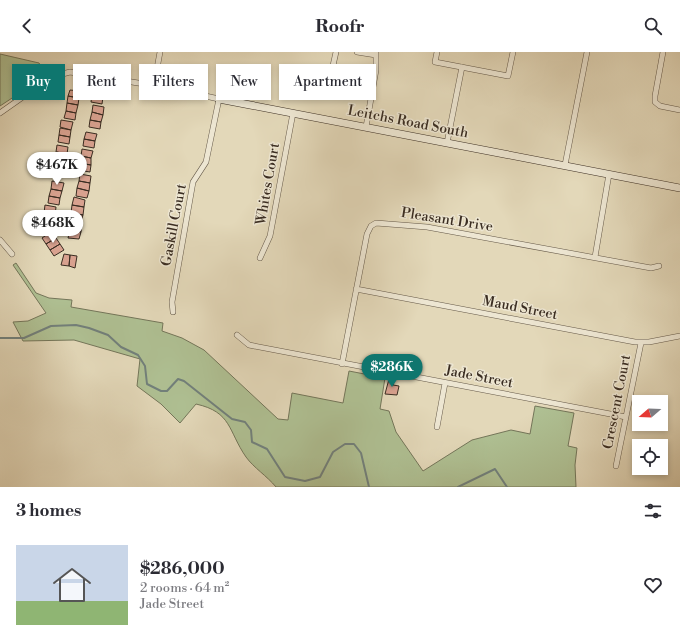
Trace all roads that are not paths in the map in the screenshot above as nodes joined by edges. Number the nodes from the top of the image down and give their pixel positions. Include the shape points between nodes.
1 (160, 52) edge
2 (336, 52) edge
3 (357, 52) edge
4 (437, 52) edge
5 (513, 52) edge
6 (587, 52) edge
7 (663, 52) edge
8 (376, 54) edge
9 (158, 64) edge
10 (333, 64) edge
11 (462, 67) junction
12 (139, 83) edge
13 (219, 100) joint
14 (680, 110) edge
15 (0, 113) edge
16 (293, 113) junction
17 (366, 127) junction
18 (447, 143) junction
19 (565, 166) junction
20 (609, 174) junction
21 (680, 188) edge
22 (0, 240) edge
23 (12, 254) dead end
24 (260, 258) dead end
25 (595, 258) junction
26 (659, 266) dead end
27 (356, 289) junction
28 (173, 312) dead end
29 (237, 334) dead end
30 (680, 336) edge
31 (641, 343) junction
32 (342, 364) junction
33 (445, 383) junction
34 (626, 417) junction
35 (437, 427) dead end
36 (616, 466) dead end

1 - 9 street
2 - 10 street
3 - 8 street
4 - 11 street via 435,62
5 - 11 street via 508,76
6 - 19 street
7 - 14 street via 655,102 660,106
8 - 17 street via 376,70
11 - 18 street
12 - 15 street, Leitchs Road South via 70,72 47,80
13 - 16 street, Leitchs Road South
13 - 28 street, Gaskill Court via 206,162 193,182 172,302
16 - 17 street, Leitchs Road South
16 - 24 street, Whites Court via 270,236
17 - 18 street, Leitchs Road South
18 - 19 street, Leitchs Road South
19 - 20 street, Leitchs Road South
20 - 21 street, Leitchs Road South
20 - 25 street
22 - 23 street
25 - 26 street, Pleasant Drive via 651,268
25 - 27 street, Pleasant Drive via 427,227 376,223 367,234
27 - 31 street, Maud Street
27 - 32 street, Pleasant Drive
29 - 32 street, Jade Street via 248,345
30 - 31 street, Maud Street
31 - 34 street, Crescent Court
32 - 33 street, Jade Street
33 - 34 street, Jade Street
33 - 35 street
34 - 36 street, Crescent Court

